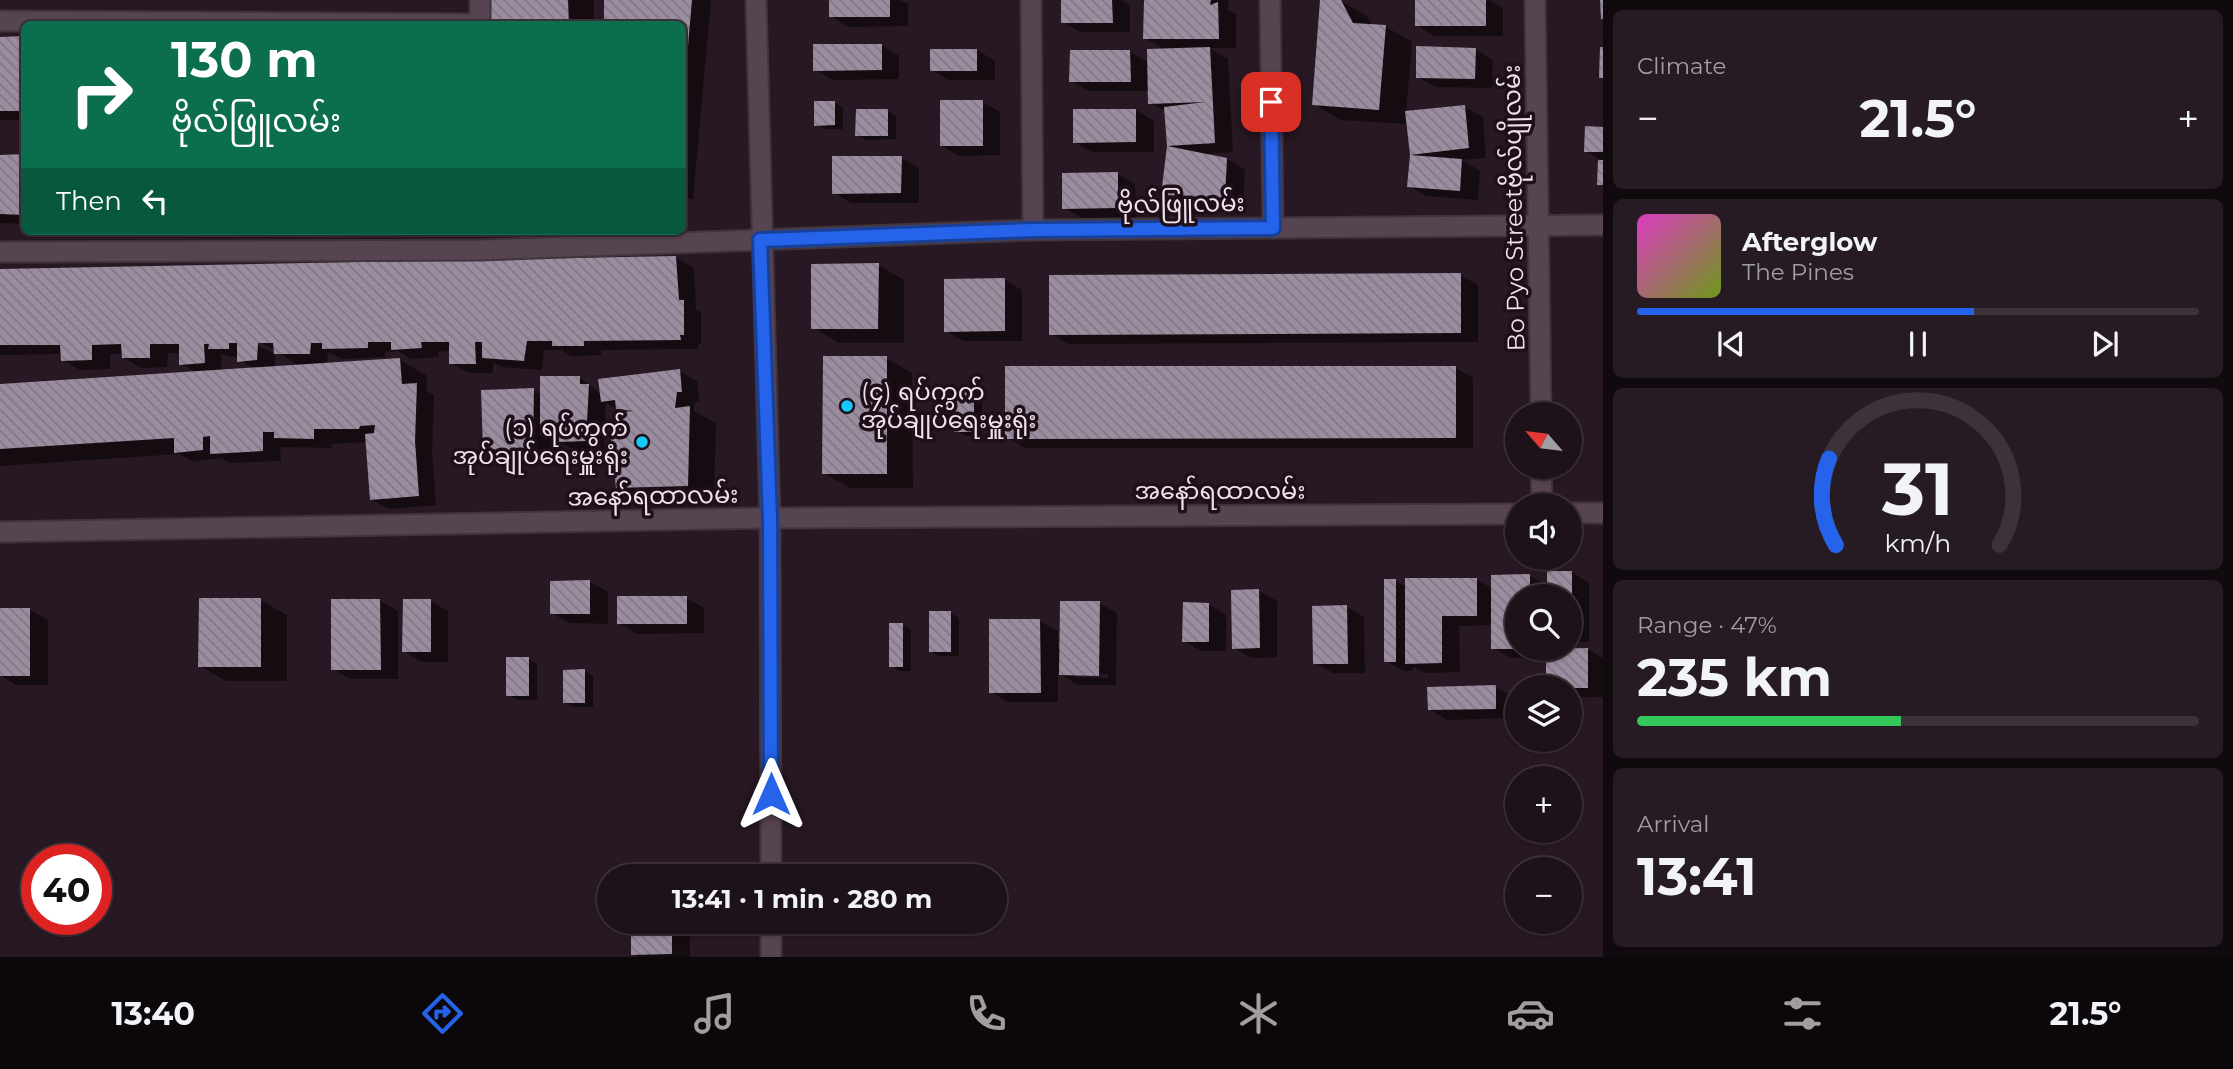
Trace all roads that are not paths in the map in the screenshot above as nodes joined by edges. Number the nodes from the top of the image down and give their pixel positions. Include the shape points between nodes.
1 (480, 0) edge
2 (756, 0) edge
3 (1031, 0) edge
4 (1270, 0) edge
5 (1535, 0) edge
6 (0, 21) edge
7 (21, 21) edge
8 (480, 21) edge
9 (1539, 225) junction
10 (1603, 225) edge
11 (1273, 228) junction
12 (1033, 230) junction
13 (481, 240) edge
14 (760, 240) junction
15 (0, 252) edge
16 (1541, 402) edge
17 (1582, 513) edge
18 (1603, 513) edge
19 (1505, 514) edge
20 (770, 518) junction
21 (0, 532) edge
22 (771, 864) edge
23 (771, 934) edge
24 (771, 957) edge

1 - 8 street
2 - 14 street
3 - 12 street
4 - 11 street
5 - 9 street, Bo Pyo Streetဗိုလ်ပျိုလမ်း
6 - 7 street
9 - 10 street, ဗိုလ်ဖြူလမ်း
9 - 11 street, ဗိုလ်ဖြူလမ်း
9 - 16 street, Bo Pyo Streetဗိုလ်ပျိုလမ်း
11 - 12 street, ဗိုလ်ဖြူလမ်း
12 - 14 street, ဗိုလ်ဖြူလမ်း
13 - 14 street, ဗိုလ်ဖြူလမ်း
13 - 15 street, ဗိုလ်ဖြူလမ်း
14 - 20 street
17 - 18 street
19 - 20 street, အနော်ရထာလမ်း
20 - 21 street, အနော်ရထာလမ်း
20 - 22 street
23 - 24 street

